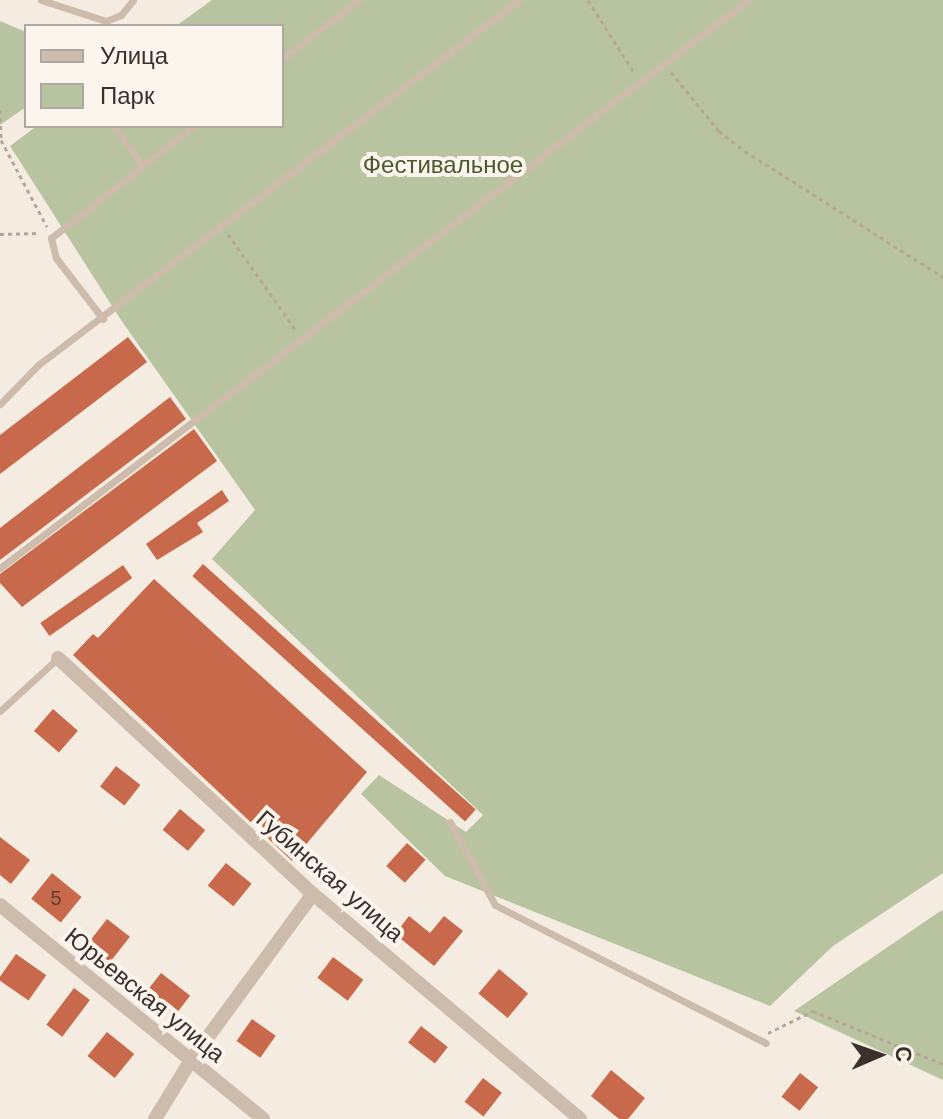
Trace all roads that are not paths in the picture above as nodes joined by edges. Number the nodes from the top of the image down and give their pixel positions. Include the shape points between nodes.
1 (41, 0) edge
2 (133, 0) edge
3 (359, 0) edge
4 (519, 0) edge
5 (748, 0) edge
6 (284, 57) edge
7 (115, 128) edge
8 (191, 128) edge
9 (142, 165) junction
10 (103, 319) junction
11 (0, 404) edge
12 (0, 568) edge
13 (58, 658) joint
14 (0, 711) edge
15 (450, 822) dead end
16 (313, 894) junction
17 (0, 905) edge
18 (766, 1043) dead end
19 (191, 1060) junction
20 (155, 1119) edge
21 (263, 1119) edge
22 (580, 1119) edge

1 - 2 lane via 106,21 121,15
3 - 6 lane
4 - 10 lane
5 - 12 lane
7 - 9 lane
8 - 9 lane
9 - 10 lane via 51,238 56,258
10 - 11 lane via 38,365
13 - 14 lane
13 - 16 street, Губинская улица
15 - 18 lane via 495,905
16 - 19 street
16 - 22 street, Губинская улица
17 - 19 street, Юрьевская улица
19 - 20 street
19 - 21 street, Юрьевская улица

